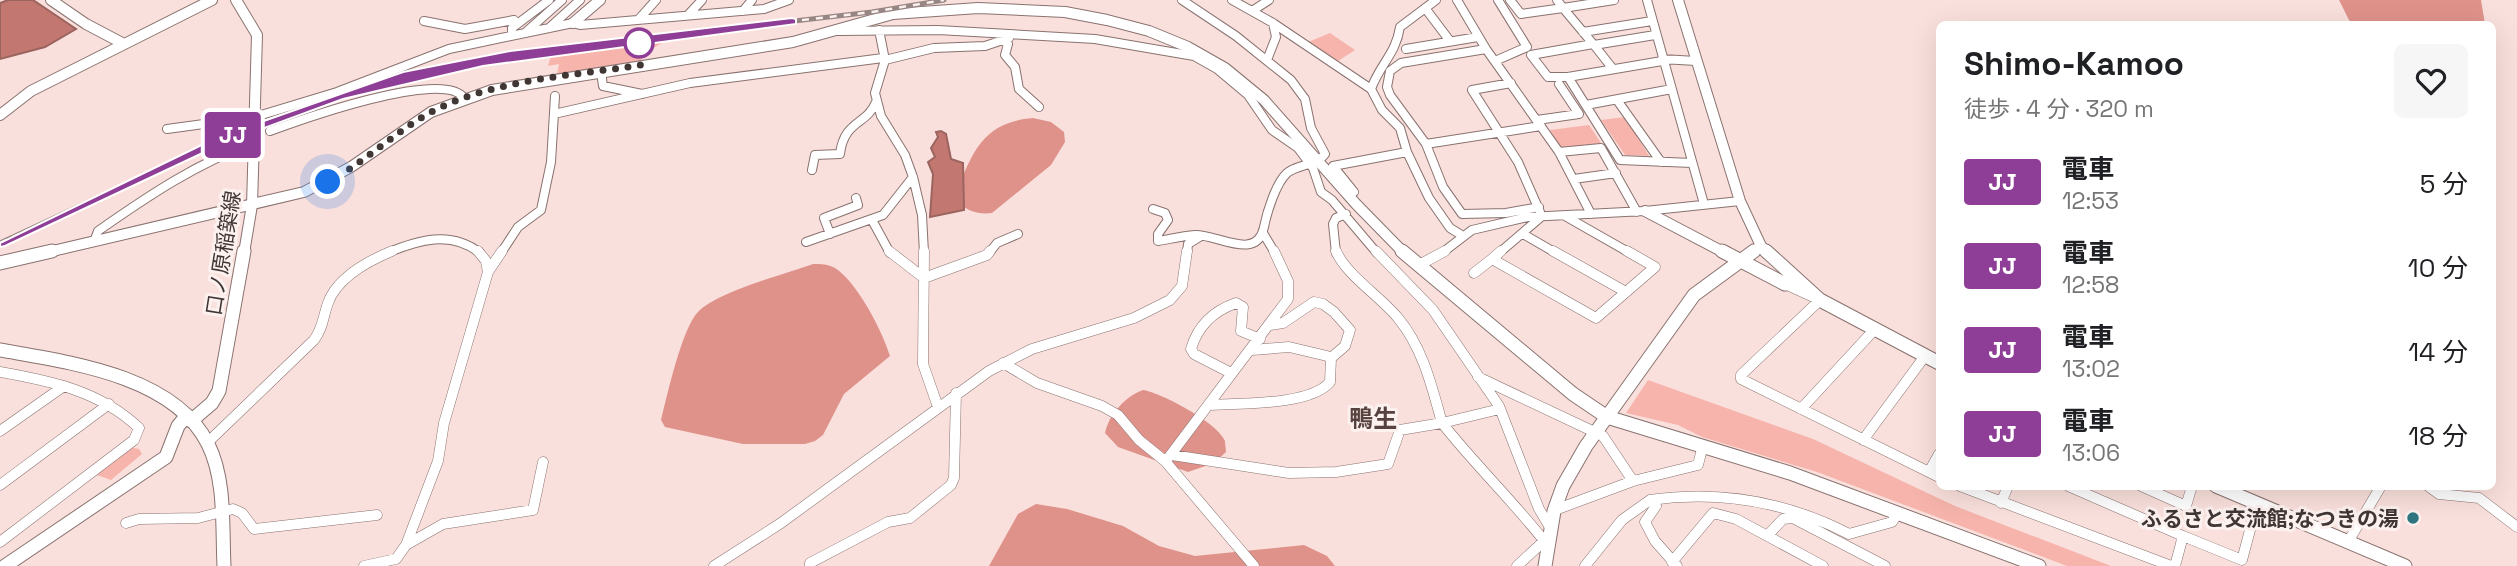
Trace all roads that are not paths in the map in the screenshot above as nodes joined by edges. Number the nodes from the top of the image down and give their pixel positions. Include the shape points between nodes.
1 (51, 0) edge
2 (212, 0) edge
3 (236, 0) edge
4 (541, 0) edge
5 (549, 0) edge
6 (562, 0) edge
7 (580, 0) edge
8 (600, 0) edge
9 (656, 0) edge
10 (702, 0) edge
11 (752, 0) edge
12 (789, 0) edge
13 (1182, 0) edge
14 (1232, 0) edge
15 (1269, 0) edge
16 (1436, 0) edge
17 (1457, 0) edge
18 (1498, 0) edge
19 (1510, 0) edge
20 (1557, 0) edge
21 (1614, 0) edge
22 (1647, 0) edge
23 (1678, 0) edge
24 (1064, 5) edge
25 (1425, 8) junction
26 (1563, 8) junction
27 (743, 11) junction
28 (1252, 11) junction
29 (688, 15) junction
30 (639, 19) junction
31 (1652, 21) junction
32 (424, 22) dead end
33 (573, 23) junction
34 (1273, 23) junction
35 (513, 28) junction
36 (548, 29) junction
37 (879, 30) junction
38 (833, 31) junction
39 (1583, 32) junction
40 (525, 33) junction
41 (1021, 35) junction
42 (1656, 35) junction
43 (1478, 37) junction
44 (1002, 40) junction
45 (1450, 41) junction
46 (124, 44) junction
47 (1593, 44) junction
48 (1406, 49) dead end
49 (1486, 49) junction
50 (884, 59) junction
51 (1267, 60) junction
52 (1662, 60) junction
53 (1495, 61) junction
54 (1696, 61) junction
55 (1613, 69) junction
56 (601, 72) junction
57 (1568, 77) junction
58 (1511, 83) junction
59 (1559, 84) dead end
60 (1371, 89) junction
61 (1672, 89) junction
62 (642, 94) junction
63 (555, 96) dead end
64 (464, 98) junction
65 (1617, 100) junction
66 (876, 101) junction
67 (1586, 105) junction
68 (1040, 107) dead end
69 (554, 114) junction
70 (0, 116) edge
71 (255, 117) junction
72 (1539, 123) junction
73 (167, 128) dead end
74 (270, 131) dead end
75 (1500, 132) junction
76 (255, 142) junction
77 (1426, 144) junction
78 (1407, 152) junction
79 (1559, 152) junction
80 (1314, 162) junction
81 (1661, 162) junction
82 (1692, 163) junction
83 (812, 170) dead end
84 (1616, 173) junction
85 (913, 177) junction
86 (1574, 179) junction
87 (1349, 196) junction
88 (856, 198) dead end
89 (1740, 201) junction
90 (1704, 204) junction
91 (252, 206) junction
92 (1538, 207) junction
93 (1153, 209) dead end
94 (1641, 211) junction
95 (1346, 214) junction
96 (1591, 214) junction
97 (1565, 216) junction
98 (1541, 217) junction
99 (872, 220) junction
100 (1371, 221) junction
101 (1356, 228) junction
102 (1263, 233) junction
103 (1523, 233) junction
104 (830, 234) junction
105 (1018, 234) dead end
106 (1201, 236) junction
107 (1463, 236) junction
108 (94, 242) junction
109 (806, 242) dead end
110 (1760, 246) junction
111 (1492, 259) junction
112 (1739, 260) junction
113 (0, 263) edge
114 (1419, 265) junction
115 (488, 272) junction
116 (1474, 273) dead end
117 (924, 278) junction
118 (1795, 284) junction
119 (1626, 292) junction
120 (1820, 300) junction
121 (1270, 325) junction
122 (1875, 329) junction
123 (1260, 339) junction
124 (0, 350) edge
125 (1252, 350) junction
126 (1925, 356) junction
127 (1331, 358) junction
128 (1936, 362) edge
129 (1003, 363) junction
130 (5, 373) edge
131 (1231, 373) junction
132 (1476, 376) junction
133 (0, 381) edge
134 (64, 386) junction
135 (956, 393) junction
136 (110, 404) junction
137 (1208, 405) junction
138 (938, 407) junction
139 (1500, 409) junction
140 (1801, 409) junction
141 (1607, 417) junction
142 (189, 418) junction
143 (1442, 423) junction
144 (0, 431) edge
145 (1596, 431) junction
146 (1863, 440) junction
147 (207, 443) junction
148 (1702, 449) junction
149 (1169, 458) junction
150 (543, 462) dead end
151 (1934, 475) edge
152 (1633, 481) junction
153 (0, 485) edge
154 (1970, 490) edge
155 (2006, 490) edge
156 (2085, 490) edge
157 (2150, 490) edge
158 (2191, 490) edge
159 (2225, 490) edge
160 (2379, 490) edge
161 (2434, 490) edge
162 (1650, 500) junction
163 (2001, 503) junction
164 (2257, 504) junction
165 (220, 510) junction
166 (1555, 510) junction
167 (1898, 514) junction
168 (377, 515) dead end
169 (126, 523) dead end
170 (2517, 527) edge
171 (1768, 535) junction
172 (2183, 536) junction
173 (1548, 539) junction
174 (0, 542) edge
175 (2348, 542) junction
176 (406, 545) junction
177 (1675, 564) edge
178 (2025, 564) edge
179 (5, 566) edge
180 (224, 566) edge
181 (364, 566) edge
182 (714, 566) edge
183 (810, 566) edge
184 (1254, 566) edge
185 (1517, 566) edge
186 (1545, 566) edge
187 (1586, 566) edge
188 (1823, 566) edge
189 (1885, 566) edge
190 (2039, 566) edge
191 (2173, 566) edge
192 (2405, 566) edge

1 - 46 street
2 - 46 street
3 - 71 street, 口ノ原稲築線 via 257,35
4 - 35 street
5 - 35 street
6 - 40 street
7 - 36 street
8 - 33 street
9 - 30 street
10 - 29 street
11 - 27 street
12 - 27 street
13 - 51 street
14 - 28 street
15 - 28 street
16 - 25 street
17 - 43 street
18 - 53 street via 1527,47
19 - 26 street via 1521,14
20 - 26 street
21 - 26 street
22 - 31 street
23 - 54 street
24 - 38 street via 939,8 870,19
24 - 80 street via 1164,36 1199,52 1250,87
25 - 45 street
25 - 60 street via 1400,27 1397,47 1373,76
26 - 39 street
27 - 29 street
28 - 34 street
29 - 30 street
30 - 33 street
31 - 39 street
31 - 42 street
32 - 35 street via 465,29
33 - 36 street
34 - 51 street via 1276,37
34 - 60 street
35 - 40 street
35 - 71 street
36 - 40 street
37 - 38 street
37 - 41 street
37 - 50 street
38 - 56 street
39 - 47 street
41 - 44 street
41 - 80 street via 1095,39 1195,56 1235,83 1266,124
42 - 47 street
42 - 52 street
43 - 45 street
43 - 49 street
44 - 50 street
44 - 68 street via 1008,44 1005,55 1015,67 1019,89
45 - 48 street
46 - 70 street via 30,91
47 - 55 street
47 - 57 street via 1531,55 1548,77
49 - 53 street
49 - 77 street via 1401,63 1390,71 1390,95
50 - 62 street via 806,66
50 - 66 street
51 - 80 street via 1305,99 1311,128 1325,151 1324,157
52 - 54 street
52 - 55 street
52 - 61 street
53 - 58 street
54 - 89 street
55 - 57 street
56 - 62 street via 601,83 608,88
56 - 64 street via 503,87
57 - 67 street
58 - 72 street
58 - 75 street via 1472,90
59 - 72 street via 1579,114
60 - 78 street via 1382,110 1400,128
61 - 65 street
61 - 82 street
62 - 69 street
63 - 69 street
64 - 74 street via 451,89 378,96
64 - 91 street via 421,118 328,182
65 - 67 street
65 - 81 street
66 - 83 street via 872,112 857,119 841,138 840,154 815,155
66 - 85 street
67 - 81 street via 1620,160
69 - 115 street via 541,210 518,227
71 - 73 street
71 - 76 street, 口ノ原稲築線
72 - 75 street
72 - 79 street
75 - 77 street
75 - 92 street
76 - 91 street, 口ノ原稲築線
76 - 108 street via 171,183 98,231
77 - 92 street via 1443,187 1462,214
78 - 87 street via 1333,166 1354,192
78 - 107 street via 1429,198 1450,228
79 - 84 street via 1601,148
79 - 86 street
80 - 87 street
80 - 95 street via 1318,188
80 - 102 street via 1287,173 1268,207
81 - 82 street
82 - 90 street
84 - 86 street
84 - 94 street
85 - 99 street via 892,208
85 - 117 street via 924,240
86 - 96 street
87 - 100 street
88 - 104 street via 858,205 824,218
89 - 90 street
89 - 110 street
90 - 94 street
91 - 108 street
91 - 142 street, 口ノ原稲築線 via 219,391 212,403
92 - 98 street
93 - 106 street via 1165,213 1168,220 1157,241
94 - 96 street
94 - 112 street
95 - 101 street
95 - 143 street via 1333,224 1336,253 1400,320 1428,370
96 - 97 street
97 - 98 street
97 - 119 street via 1656,267
98 - 103 street
98 - 107 street via 1472,230
99 - 104 street
99 - 117 street via 890,253
100 - 101 street
100 - 114 street
101 - 132 street via 1433,310
102 - 106 street via 1259,240 1242,247
102 - 121 street via 1281,260 1290,291
103 - 111 street
103 - 119 street
104 - 109 street
105 - 117 street via 997,243 987,255
106 - 129 street via 1188,244 1180,292 1153,311 1053,341
107 - 114 street
108 - 113 street
110 - 112 street
110 - 118 street
111 - 116 street
111 - 119 street via 1595,318
112 - 118 street
112 - 141 street via 1679,312
114 - 141 street
115 - 147 street via 482,254 443,237 405,246 363,265 329,299 320,334
115 - 176 street via 444,423 438,461
117 - 138 street via 923,364
118 - 120 street
118 - 120 street
120 - 122 street
120 - 140 street via 1741,375
121 - 123 street
121 - 127 street via 1284,322 1307,302 1324,304 1350,330 1345,346
122 - 126 street
122 - 140 street
123 - 125 street
123 - 131 street via 1241,331 1243,307 1236,303 1198,327 1191,349 1194,354
124 - 142 street via 90,367 127,380
125 - 127 street via 1289,346
125 - 131 street
126 - 128 street
126 - 146 street
127 - 137 street via 1328,385 1315,394
129 - 135 street
129 - 149 street via 1037,383 1118,415 1139,440
130 - 133 street
130 - 134 street
131 - 137 street
132 - 139 street
132 - 145 street
134 - 136 street
134 - 144 street
135 - 138 street
135 - 183 street via 956,468 951,485 909,518 888,522
136 - 153 street
136 - 174 street via 139,428 134,440
137 - 149 street
138 - 182 street
139 - 143 street
139 - 173 street
140 - 146 street
141 - 145 street
141 - 148 street
142 - 147 street
142 - 179 street, 口ノ原稲築線 via 177,423 166,457
143 - 149 street via 1400,430 1388,464 1332,473 1247,469
143 - 173 street
145 - 152 street
145 - 166 street via 1573,466
146 - 151 street
147 - 165 street via 219,486
148 - 152 street via 1699,465
148 - 167 street via 1790,473
149 - 184 street
150 - 176 street via 533,510 443,524
152 - 166 street
154 - 163 street
155 - 163 street
156 - 172 street
157 - 158 street via 2186,506
159 - 164 street
160 - 175 street
161 - 170 street via 2479,498
162 - 167 street via 1700,496 1776,506 1849,534 1892,522
162 - 177 street via 1656,506 1645,522
162 - 187 street via 1622,520
163 - 191 street
164 - 172 street via 2242,560
164 - 175 street
165 - 168 street via 242,513 254,529
165 - 169 street via 198,518
165 - 180 street
166 - 173 street
167 - 178 street
171 - 177 street via 1713,513
171 - 188 street
171 - 189 street via 1783,519 1793,518
172 - 191 street
173 - 185 street
173 - 186 street
175 - 192 street
176 - 181 street via 396,559
178 - 190 street

